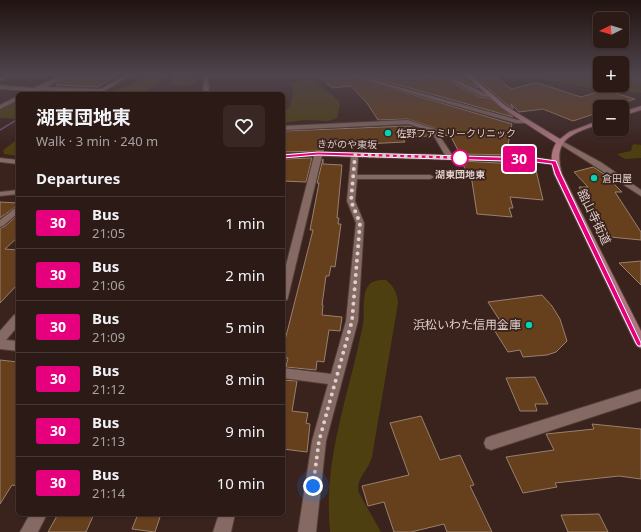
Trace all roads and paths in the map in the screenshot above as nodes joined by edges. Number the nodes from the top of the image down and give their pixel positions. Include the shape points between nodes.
1 (16, 99) edge
2 (435, 99) edge
3 (494, 99) edge
4 (0, 106) edge
5 (640, 109) edge
6 (629, 112) edge
7 (525, 121) junction
8 (593, 125) edge
9 (285, 128) edge
10 (560, 142) junction
11 (318, 154) junction
12 (355, 155) junction
13 (285, 156) edge
14 (450, 158) junction
15 (0, 160) edge
16 (16, 162) edge
17 (554, 162) junction
18 (430, 177) dead end
19 (354, 178) junction
20 (16, 192) edge
21 (0, 194) edge
22 (641, 194) edge
23 (16, 211) edge
24 (0, 224) edge
25 (285, 289) edge
26 (16, 320) edge
27 (0, 339) edge
28 (641, 343) edge
29 (0, 344) edge
30 (16, 346) edge
31 (285, 373) edge
32 (336, 380) junction
33 (641, 395) edge
34 (491, 443) dead end
35 (38, 516) edge
36 (226, 516) edge
37 (29, 532) edge
38 (222, 532) edge
39 (307, 532) edge

1 - 4 street
2 - 7 street via 518,122
3 - 7 main road
5 - 6 main road
7 - 10 main road
8 - 10 main road via 578,130
9 - 14 street via 408,122 433,130
10 - 17 main road via 554,153
10 - 22 street
11 - 12 street, きがのや東坂
11 - 13 street, きがのや東坂
11 - 25 street
12 - 14 street, きがのや東坂
12 - 19 street
14 - 17 street, きがのや東坂
15 - 16 street
17 - 28 main road, 舘山寺街道
18 - 19 street
19 - 32 street via 351,201 360,223 352,321
20 - 21 street
23 - 24 street
26 - 27 street
29 - 30 street
31 - 32 street
32 - 39 street via 319,441
33 - 34 street
35 - 37 street
36 - 38 street

